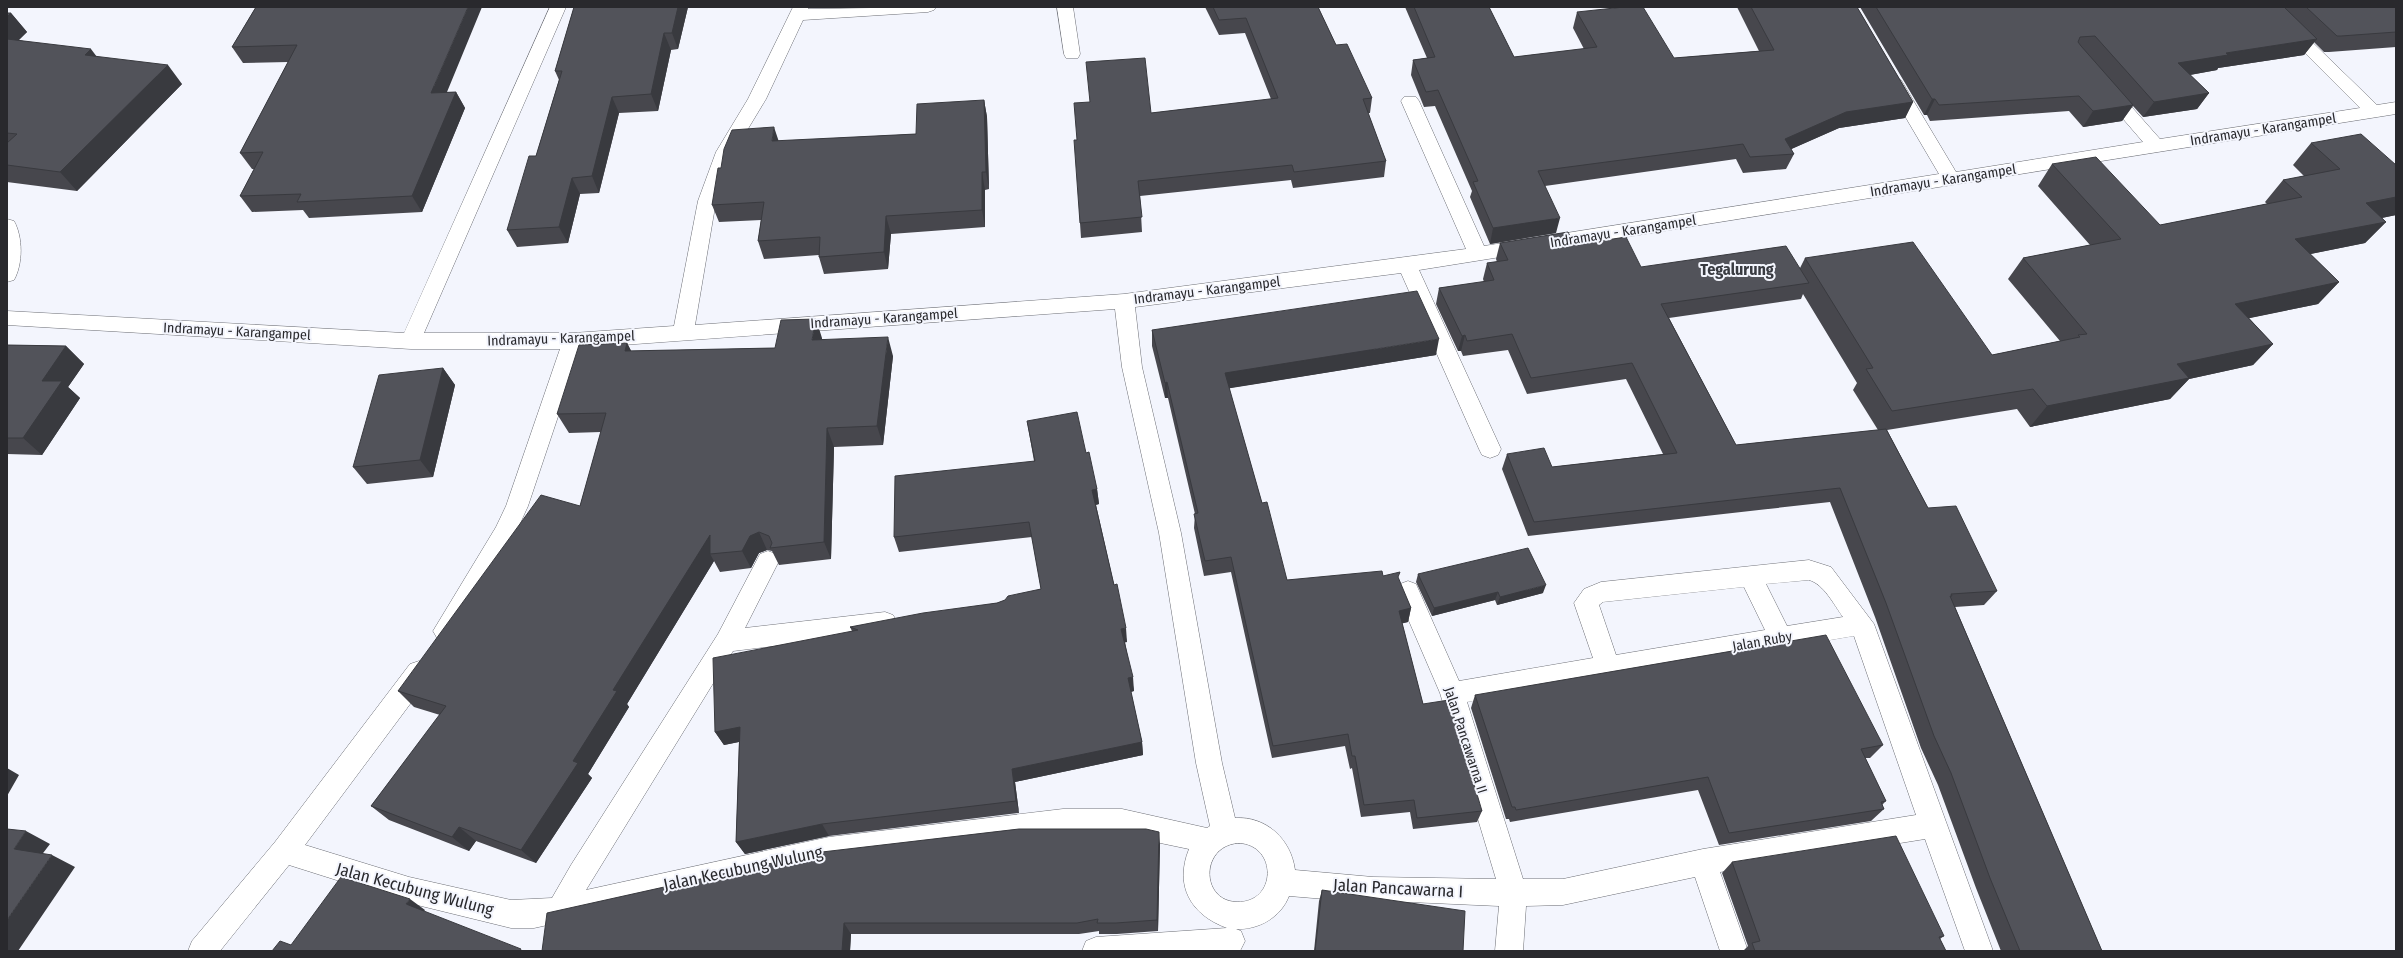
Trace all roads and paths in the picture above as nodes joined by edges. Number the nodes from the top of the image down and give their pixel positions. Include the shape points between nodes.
1 (558, 7) edge
2 (928, 7) edge
3 (1065, 7) edge
4 (2266, 7) edge
5 (799, 11) edge
6 (1072, 54) dead end
7 (1887, 71) edge
8 (2099, 81) edge
9 (1410, 102) dead end
10 (2396, 108) edge
11 (2374, 112) junction
12 (2156, 146) junction
13 (1952, 179) junction
14 (7, 226) edge
15 (1478, 254) junction
16 (1407, 265) junction
17 (7, 275) edge
18 (1124, 301) junction
19 (7, 318) edge
20 (683, 333) junction
21 (573, 340) junction
22 (411, 341) junction
23 (1490, 449) dead end
24 (768, 561) dead end
25 (1752, 577) junction
26 (1408, 591) dead end
27 (905, 619) edge
28 (1862, 624) junction
29 (1780, 638) junction
30 (726, 641) junction
31 (1608, 667) junction
32 (1452, 693) junction
33 (1933, 825) junction
34 (1218, 837) junction
35 (284, 851) junction
36 (1703, 862) junction
37 (1283, 882) junction
38 (1514, 893) junction
39 (560, 910) junction
40 (1239, 916) junction
41 (1230, 946) edge
42 (202, 951) edge
43 (1096, 951) edge
44 (1509, 951) edge
45 (1734, 951) edge
46 (1980, 951) edge

1 - 22 street
2 - 5 street
3 - 6 street
4 - 11 street
5 - 20 street via 757,99 725,152 706,201
7 - 13 street
8 - 12 street
9 - 15 street
10 - 11 street, Indramayu - Karangampel
11 - 12 street, Indramayu - Karangampel
12 - 13 street, Indramayu - Karangampel
13 - 15 street, Indramayu - Karangampel
14 - 17 street via 12,241
15 - 16 street, Indramayu - Karangampel
16 - 18 street, Indramayu - Karangampel
16 - 23 street
18 - 20 street, Indramayu - Karangampel
18 - 34 street via 1132,367 1170,533 1209,763
19 - 22 street, Indramayu - Karangampel
20 - 21 street, Indramayu - Karangampel
21 - 22 street, Indramayu - Karangampel
21 - 35 street via 517,506 505,532 420,672
24 - 30 street
25 - 28 street via 1809,570 1823,574
25 - 29 street
25 - 31 street via 1601,592 1592,596 1588,599 1587,608
26 - 32 street, Jalan Pancawarna II
27 - 30 street
28 - 29 street, Jalan Ruby
28 - 33 street
29 - 31 street, Jalan Ruby
30 - 39 street via 584,867
31 - 32 street, Jalan Ruby
32 - 38 street, Jalan Pancawarna II
33 - 36 street, Jalan Pancawarna I
33 - 46 street
34 - 37 street via 1243,830 1260,836 1274,847 1282,864
34 - 39 street, Jalan Kecubung Wulung via 1122,822 1063,822 829,850
34 - 40 street via 1200,854 1196,870 1198,887 1207,902 1222,912
35 - 39 street, Jalan Kecubung Wulung via 410,890 510,914
35 - 42 street
36 - 38 street, Jalan Pancawarna I via 1563,892
36 - 45 street
37 - 38 street, Jalan Pancawarna I via 1373,890
37 - 40 street via 1277,895 1267,906 1254,913
38 - 44 street
40 - 41 street
41 - 43 street

